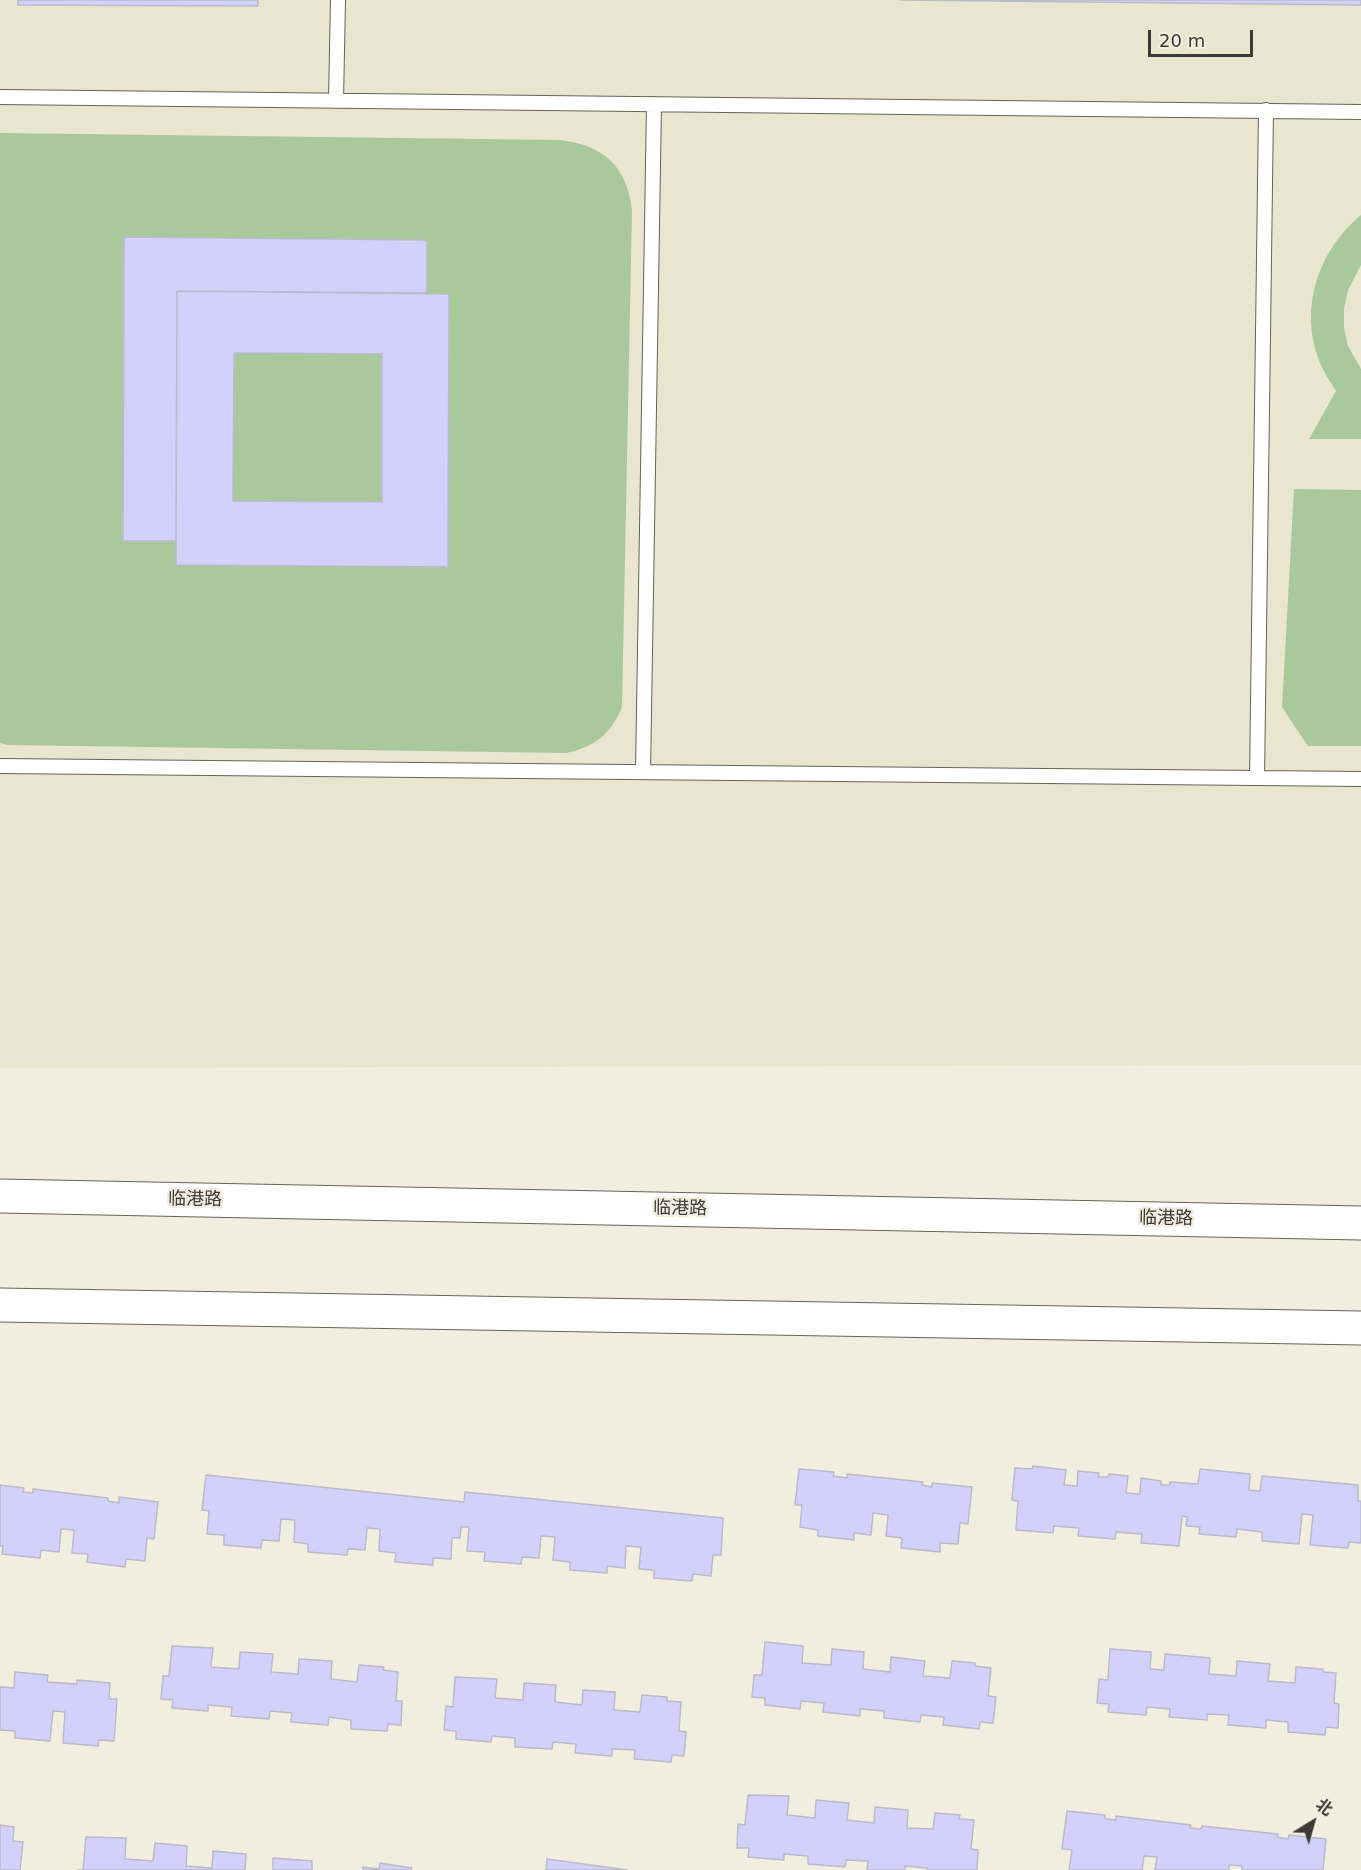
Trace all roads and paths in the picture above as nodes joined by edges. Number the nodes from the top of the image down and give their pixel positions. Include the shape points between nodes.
1 (338, 0) edge
2 (0, 97) edge
3 (336, 100) junction
4 (654, 104) junction
5 (1266, 110) junction
6 (1361, 111) edge
7 (0, 766) edge
8 (643, 772) junction
9 (1257, 778) junction
10 (1361, 779) edge
11 (0, 1196) edge
12 (1361, 1223) edge
13 (0, 1305) edge
14 (1361, 1328) edge

1 - 3 lane
2 - 3 lane
3 - 4 lane
4 - 5 lane
4 - 8 lane
5 - 6 lane
5 - 9 lane
7 - 8 lane
8 - 9 lane
9 - 10 lane
11 - 12 main road, 临港路
13 - 14 main road

